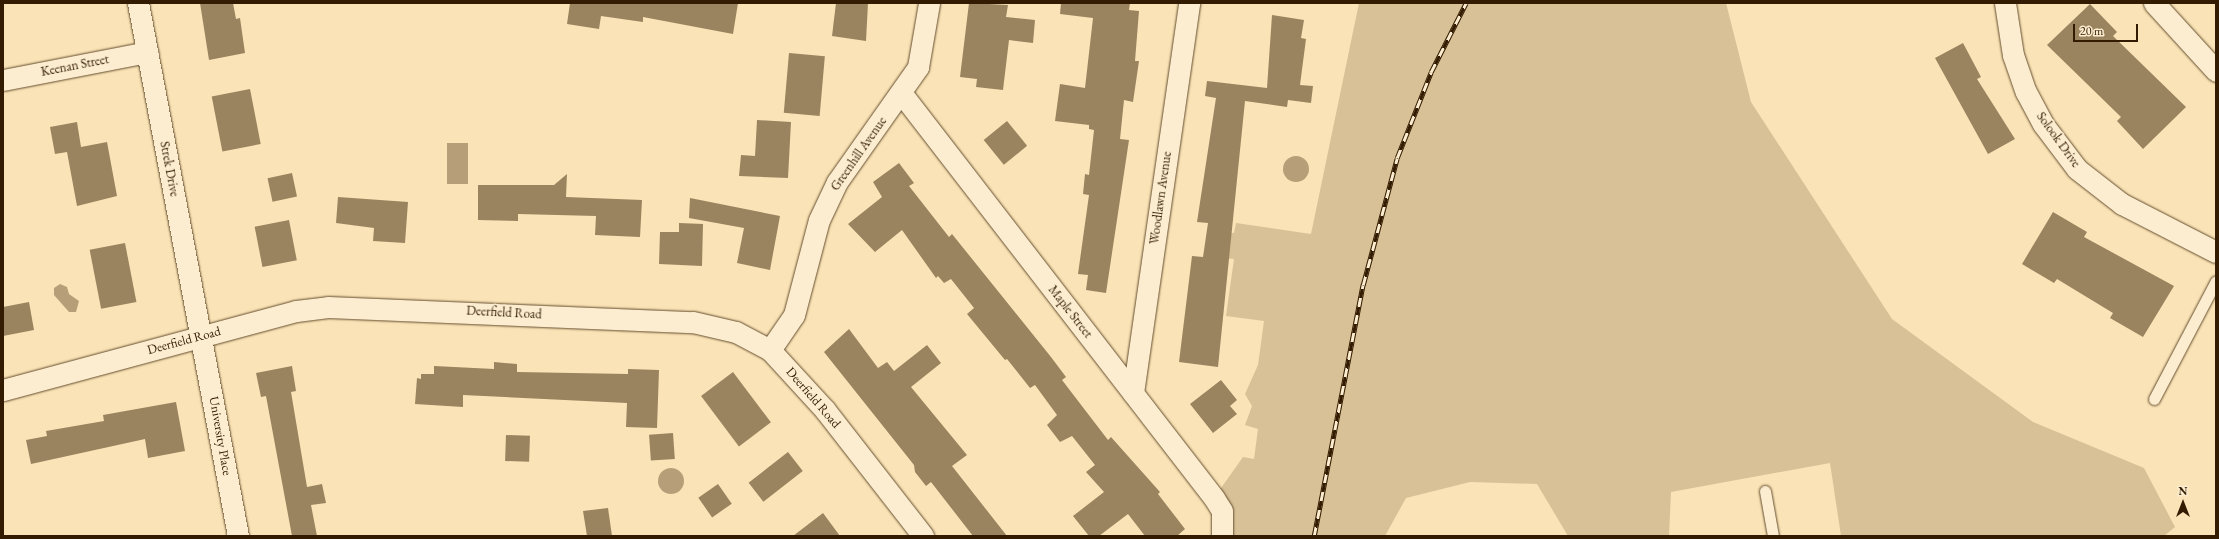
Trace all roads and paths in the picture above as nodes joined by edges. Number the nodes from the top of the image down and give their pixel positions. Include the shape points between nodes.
1 (138, 3) edge
2 (929, 3) edge
3 (1188, 3) edge
4 (2005, 3) edge
5 (2154, 3) edge
6 (147, 52) junction
7 (2216, 71) edge
8 (3, 80) edge
9 (902, 94) junction
10 (2216, 252) edge
11 (2216, 281) edge
12 (201, 336) junction
13 (770, 350) junction
14 (3, 390) edge
15 (1133, 393) junction
16 (2154, 399) dead end
17 (1765, 491) dead end
18 (238, 536) edge
19 (923, 536) edge
20 (1222, 536) edge
21 (1773, 536) edge

1 - 6 street, Strek Drive
2 - 9 street, Greenhill Avenue via 918,67
3 - 15 street, Woodlawn Avenue
4 - 10 street, Solook Drive via 2013,55 2026,92 2043,124 2077,169 2122,204
5 - 7 street
6 - 8 street, Keenan Street
6 - 12 street, Strek Drive
9 - 13 street, Greenhill Avenue via 837,182 819,220 794,314
9 - 15 street, Maple Street
11 - 16 lane
12 - 13 street, Deerfield Road via 296,311 359,307 693,322 736,332
12 - 14 street, Deerfield Road
12 - 18 street, University Place
13 - 19 street, Deerfield Road via 824,410
15 - 20 street, Maple Street via 1222,511
17 - 21 lane

